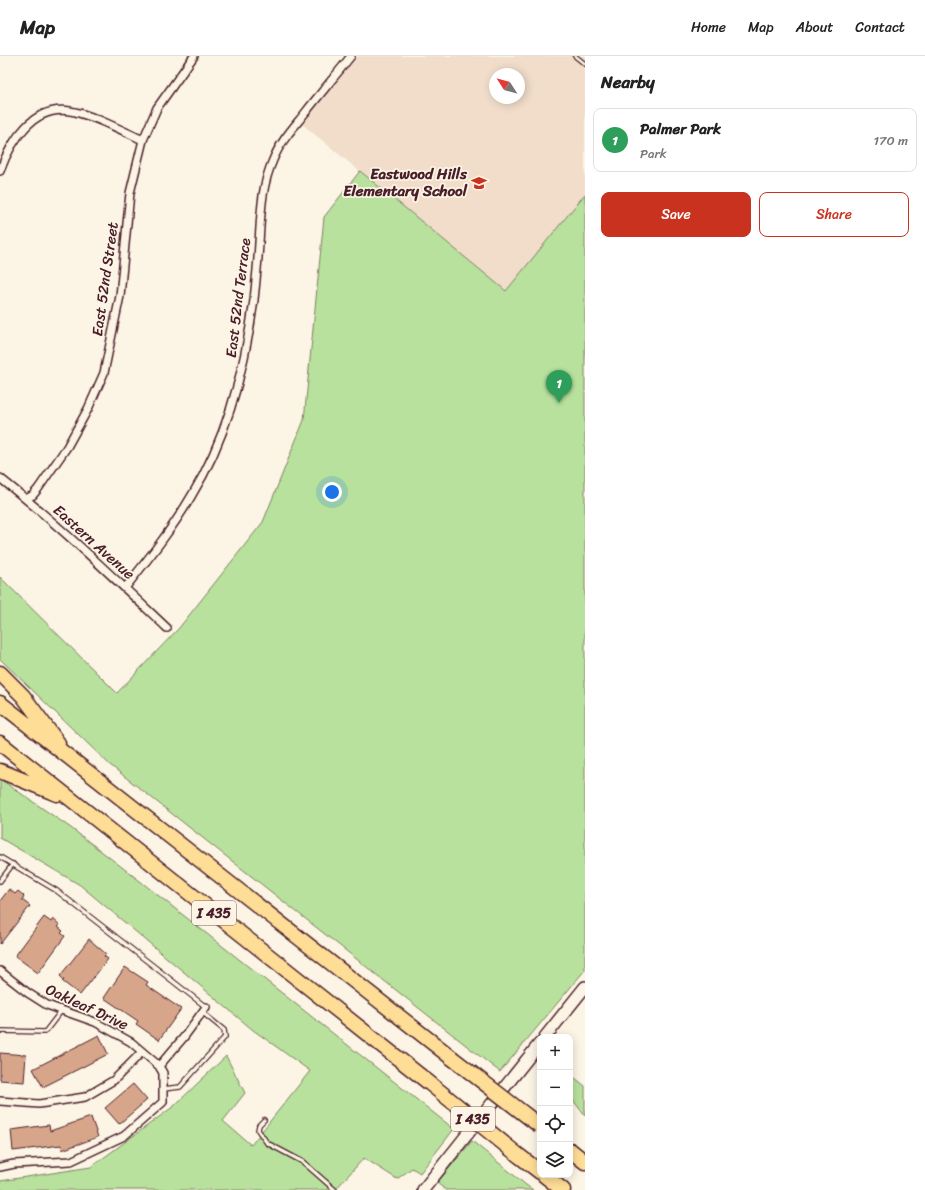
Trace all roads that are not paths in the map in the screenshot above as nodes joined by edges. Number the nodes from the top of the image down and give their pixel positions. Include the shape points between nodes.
1 (194, 56) edge
2 (351, 56) edge
3 (575, 56) edge
4 (585, 64) edge
5 (143, 140) junction
6 (0, 171) edge
7 (0, 478) edge
8 (26, 499) junction
9 (125, 588) junction
10 (168, 628) dead end
11 (0, 672) edge
12 (0, 703) edge
13 (0, 743) edge
14 (69, 758) junction
15 (0, 771) edge
16 (70, 799) junction
17 (0, 857) edge
18 (13, 864) junction
19 (0, 881) edge
20 (0, 972) edge
21 (583, 993) edge
22 (62, 1010) junction
23 (204, 1010) junction
24 (0, 1031) edge
25 (548, 1034) edge
26 (537, 1047) edge
27 (142, 1052) junction
28 (159, 1066) junction
29 (163, 1089) junction
30 (0, 1100) edge
31 (264, 1120) dead end
32 (537, 1124) edge
33 (573, 1152) edge
34 (585, 1162) edge
35 (0, 1167) edge
36 (537, 1170) edge
37 (548, 1178) edge
38 (335, 1190) edge
39 (423, 1190) edge
40 (563, 1190) edge

1 - 5 street, East 52nd Street via 157,108
2 - 9 street, East 52nd Terrace via 288,135 273,159 262,199 251,324 241,374 230,411 212,457 193,494 159,546
3 - 4 lane
5 - 6 street via 82,114 69,110 55,111 30,122 5,157
5 - 8 street, East 52nd Street via 130,193 120,296 104,373 67,447 38,489
7 - 8 street, Eastern Avenue
8 - 9 street, Eastern Avenue
9 - 10 street, Eastern Avenue
11 - 14 highway via 23,696
12 - 14 highway, I 435
13 - 16 highway, I 435
14 - 32 highway, I 435, bridge
15 - 16 highway
16 - 36 highway, I 435, bridge
17 - 18 lane
18 - 19 lane
18 - 23 lane via 57,891
20 - 22 street, Oakleaf Drive via 47,1005
21 - 25 street
22 - 24 lane via 45,1032
22 - 27 street, Oakleaf Drive via 95,1022 131,1042
23 - 28 street
23 - 29 lane via 224,1030 225,1037 180,1087
26 - 39 street
27 - 28 street, Oakleaf Drive
27 - 30 street via 114,1080 85,1097 39,1104
28 - 29 street via 163,1073
29 - 35 street via 163,1102 124,1136 71,1161
31 - 38 lane via 258,1130 267,1143 303,1162
33 - 34 highway
37 - 40 highway

